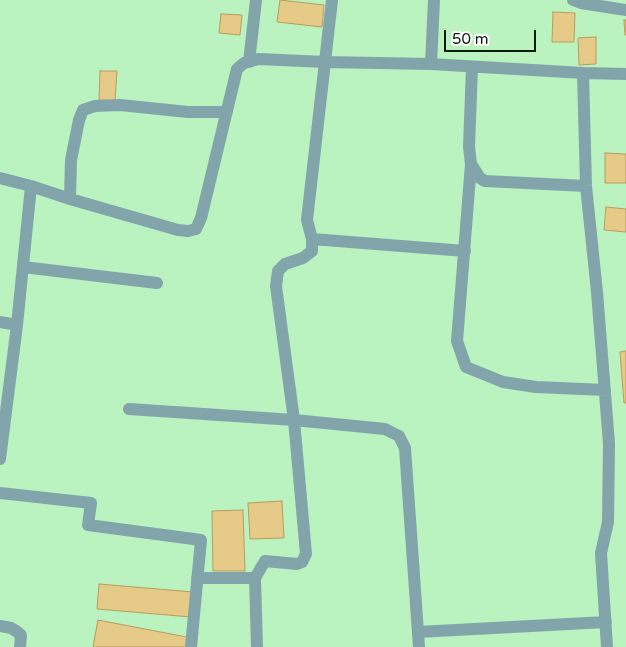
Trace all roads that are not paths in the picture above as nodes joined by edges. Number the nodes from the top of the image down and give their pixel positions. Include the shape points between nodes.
1 (256, 0) edge
2 (332, 0) edge
3 (434, 0) edge
4 (573, 0) edge
5 (626, 10) edge
6 (249, 62) junction
7 (325, 62) junction
8 (431, 64) junction
9 (472, 67) junction
10 (583, 73) junction
11 (626, 74) edge
12 (227, 112) junction
13 (471, 164) junction
14 (0, 178) edge
15 (31, 186) junction
16 (586, 186) junction
17 (70, 199) junction
18 (312, 240) junction
19 (465, 251) junction
20 (23, 266) junction
21 (157, 284) dead end
22 (0, 322) edge
23 (17, 325) junction
24 (605, 390) junction
25 (128, 409) dead end
26 (294, 420) junction
27 (0, 459) edge
28 (0, 493) edge
29 (197, 578) junction
30 (255, 578) junction
31 (606, 622) junction
32 (0, 626) edge
33 (418, 632) junction
34 (20, 647) edge
35 (191, 647) edge
36 (257, 647) edge
37 (419, 647) edge
38 (608, 647) edge

1 - 6 street
2 - 7 street
3 - 8 street
4 - 5 street
6 - 7 street via 258,59
6 - 12 street via 237,69
7 - 8 street
7 - 18 street via 307,220
8 - 9 street
9 - 10 street
9 - 13 street
10 - 11 street
10 - 16 street
12 - 17 street via 188,112 120,105 83,110 71,160
12 - 17 street via 196,229 178,230
13 - 16 street via 485,181
13 - 19 street
14 - 15 street
15 - 17 street
15 - 20 street
16 - 24 street
18 - 19 street
18 - 26 street via 312,251 278,271 276,286
19 - 24 street via 457,341 466,367 503,382
20 - 21 street
20 - 23 street
22 - 23 street
23 - 27 street
24 - 31 street via 609,444 608,522 601,553
25 - 26 street
26 - 30 street via 306,554 297,564 265,561
26 - 33 street via 385,429 399,436 405,448
28 - 29 street via 90,503 88,525 201,540
29 - 30 street
29 - 35 street
30 - 36 street
31 - 33 street
31 - 38 street
32 - 34 street via 16,631 20,636
33 - 37 street

